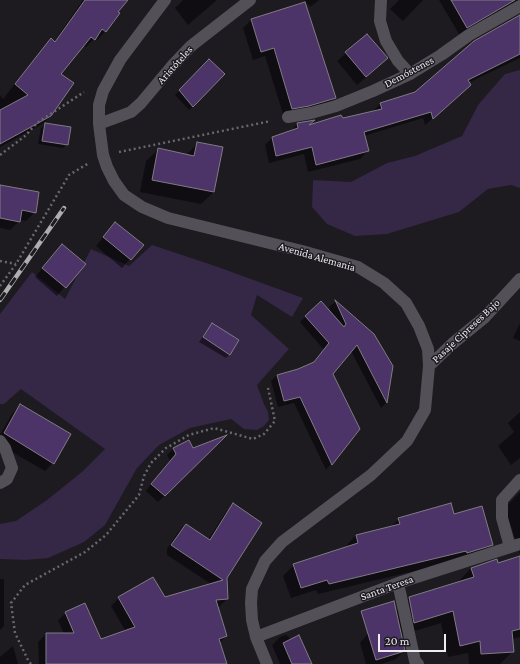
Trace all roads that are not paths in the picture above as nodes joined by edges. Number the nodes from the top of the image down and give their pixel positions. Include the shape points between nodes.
1 (165, 0) edge
2 (250, 0) edge
3 (381, 0) edge
4 (520, 6) edge
5 (410, 74) junction
6 (288, 117) road end
7 (99, 124) junction
8 (520, 279) edge
9 (429, 366) junction
10 (0, 441) edge
11 (520, 480) edge
12 (0, 483) edge
13 (515, 546) edge
14 (398, 583) junction
15 (256, 637) junction
16 (267, 664) edge
17 (418, 664) edge

1 - 7 street, Avenida Alemania via 120,60 103,91 99,105
2 - 7 street, Aristóteles via 191,46 131,112
3 - 5 street via 380,21 386,41
4 - 5 street, Demóstenes via 469,35
5 - 6 street, Demóstenes via 336,106
7 - 9 street, Avenida Alemania via 107,167 124,195 142,207 168,218 302,251 358,268 384,282 406,303 419,326 428,348
8 - 9 street, Pasaje Cipreses Bajo via 485,317
9 - 15 street, Avenida Alemania via 425,410 407,441 371,475 282,542 265,561 252,589 252,620
10 - 12 street via 12,468 7,479
11 - 13 street via 502,500 502,518
13 - 14 street, Santa Teresa
14 - 15 street, Santa Teresa
14 - 17 street via 415,661
15 - 16 street, Avenida Alemania

